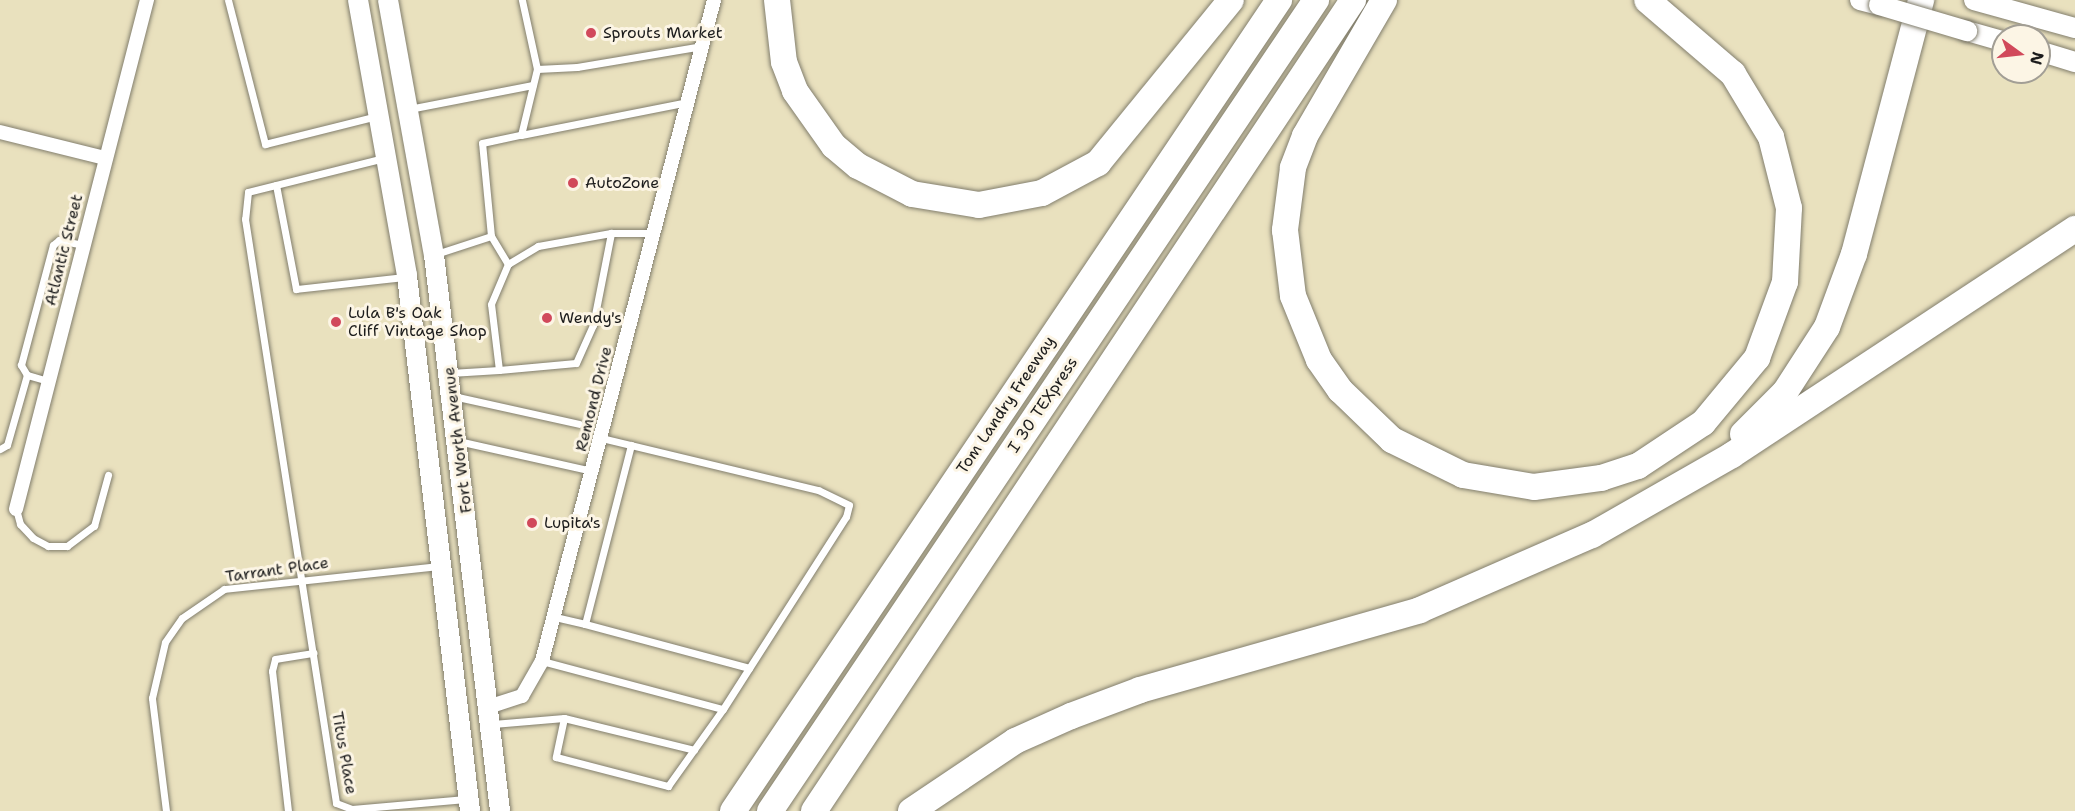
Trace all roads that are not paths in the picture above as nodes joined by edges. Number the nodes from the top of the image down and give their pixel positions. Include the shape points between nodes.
1 (147, 0) edge
2 (228, 0) edge
3 (357, 0) edge
4 (388, 0) edge
5 (522, 0) edge
6 (714, 0) edge
7 (777, 0) edge
8 (1231, 0) edge
9 (1279, 0) edge
10 (1316, 0) edge
11 (1353, 0) edge
12 (1384, 0) edge
13 (1647, 0) edge
14 (1921, 0) edge
15 (1974, 0) edge
16 (1869, 2) edge
17 (2075, 28) edge
18 (1991, 38) edge
19 (702, 46) junction
20 (2051, 55) edge
21 (2075, 62) edge
22 (537, 69) junction
23 (533, 85) junction
24 (687, 102) junction
25 (409, 109) junction
26 (380, 115) junction
27 (0, 132) edge
28 (521, 135) junction
29 (388, 157) junction
30 (105, 158) junction
31 (276, 185) junction
32 (2075, 229) edge
33 (611, 233) junction
34 (654, 233) junction
35 (490, 236) junction
36 (83, 245) junction
37 (434, 255) junction
38 (508, 264) junction
39 (406, 269) junction
40 (499, 370) junction
41 (450, 373) junction
42 (27, 375) junction
43 (48, 381) junction
44 (453, 396) junction
45 (579, 424) dead end
46 (601, 438) junction
47 (458, 441) junction
48 (631, 445) junction
49 (0, 449) edge
50 (1731, 455) junction
51 (592, 471) junction
52 (108, 475) dead end
53 (16, 508) joint
54 (472, 561) junction
55 (442, 565) junction
56 (303, 578) junction
57 (555, 617) junction
58 (585, 624) junction
59 (314, 654) junction
60 (542, 661) junction
61 (749, 668) junction
62 (723, 709) junction
63 (458, 711) junction
64 (489, 716) junction
65 (564, 718) junction
66 (694, 750) junction
67 (469, 805) edge
68 (166, 811) edge
69 (288, 811) edge
70 (500, 811) edge
71 (733, 811) edge
72 (770, 811) edge
73 (814, 811) edge
74 (911, 811) edge

1 - 30 street, Atlantic Street
2 - 26 lane via 265,144
3 - 26 main road, Fort Worth Avenue
4 - 25 main road, Fort Worth Avenue
5 - 22 lane
6 - 19 street, Remond Drive
7 - 8 highway via 784,62 795,91 834,146 858,166 912,195 979,205 1042,193 1098,163
9 - 71 highway, Tom Landry Freeway
10 - 72 highway, I 30 TEXpress
11 - 73 highway
12 - 13 highway via 1305,136 1293,168 1285,230 1293,296 1324,368 1392,440 1463,475 1534,487 1601,478 1638,466 1703,423 1757,358 1785,282 1789,208 1771,137 1733,74
14 - 50 highway via 1854,254 1827,327 1785,392 1745,430
15 - 17 main road
16 - 18 main road, bridge
19 - 22 lane via 577,68
19 - 24 street, Remond Drive
20 - 21 main road
22 - 23 lane
23 - 25 lane
23 - 28 lane
24 - 28 lane
24 - 34 street, Remond Drive
25 - 26 main road
25 - 37 main road, Fort Worth Avenue
26 - 29 main road, Fort Worth Avenue
27 - 30 street
28 - 35 lane via 482,143
29 - 31 lane
29 - 39 main road, Fort Worth Avenue
30 - 36 street, Atlantic Street
31 - 39 lane via 296,289
31 - 56 lane, Titus Place via 248,192 245,219
32 - 50 highway
33 - 34 lane
33 - 38 lane via 538,246
33 - 40 lane via 593,325 576,363
34 - 46 street, Remond Drive
35 - 37 lane
35 - 38 lane
36 - 42 lane via 59,240 53,245 21,365
36 - 43 street, Atlantic Street
37 - 39 main road
37 - 41 main road, Fort Worth Avenue
38 - 40 lane via 491,304
39 - 55 main road, Fort Worth Avenue
40 - 41 lane
41 - 44 main road, Fort Worth Avenue
42 - 43 lane
42 - 49 lane via 7,445
43 - 53 street, Atlantic Street
44 - 45 lane
44 - 47 main road, Fort Worth Avenue
46 - 48 lane
46 - 51 street, Remond Drive
47 - 51 lane
47 - 54 main road, Fort Worth Avenue
48 - 58 lane
48 - 61 lane via 818,490 849,505
50 - 74 highway via 1592,535 1478,588 1360,630 1140,690 1071,716 1015,741
51 - 57 street, Remond Drive
52 - 53 lane via 94,526 68,546 48,546 33,538 20,524
54 - 55 main road
54 - 64 main road, Fort Worth Avenue
55 - 56 lane, Tarrant Place
55 - 63 main road, Fort Worth Avenue
56 - 59 lane, Titus Place
56 - 68 lane, Tarrant Place via 224,589 182,618 165,642 152,698
57 - 58 lane
57 - 60 street, Remond Drive
58 - 61 lane
59 - 67 lane, Titus Place via 336,803 352,809
59 - 69 lane via 275,659 272,671
60 - 62 lane
60 - 64 street, Remond Drive via 522,696
61 - 62 lane
62 - 66 lane
63 - 64 main road
63 - 67 main road, Fort Worth Avenue
64 - 65 lane
64 - 70 main road, Fort Worth Avenue
65 - 66 lane
65 - 66 lane via 556,757 658,786 668,786

